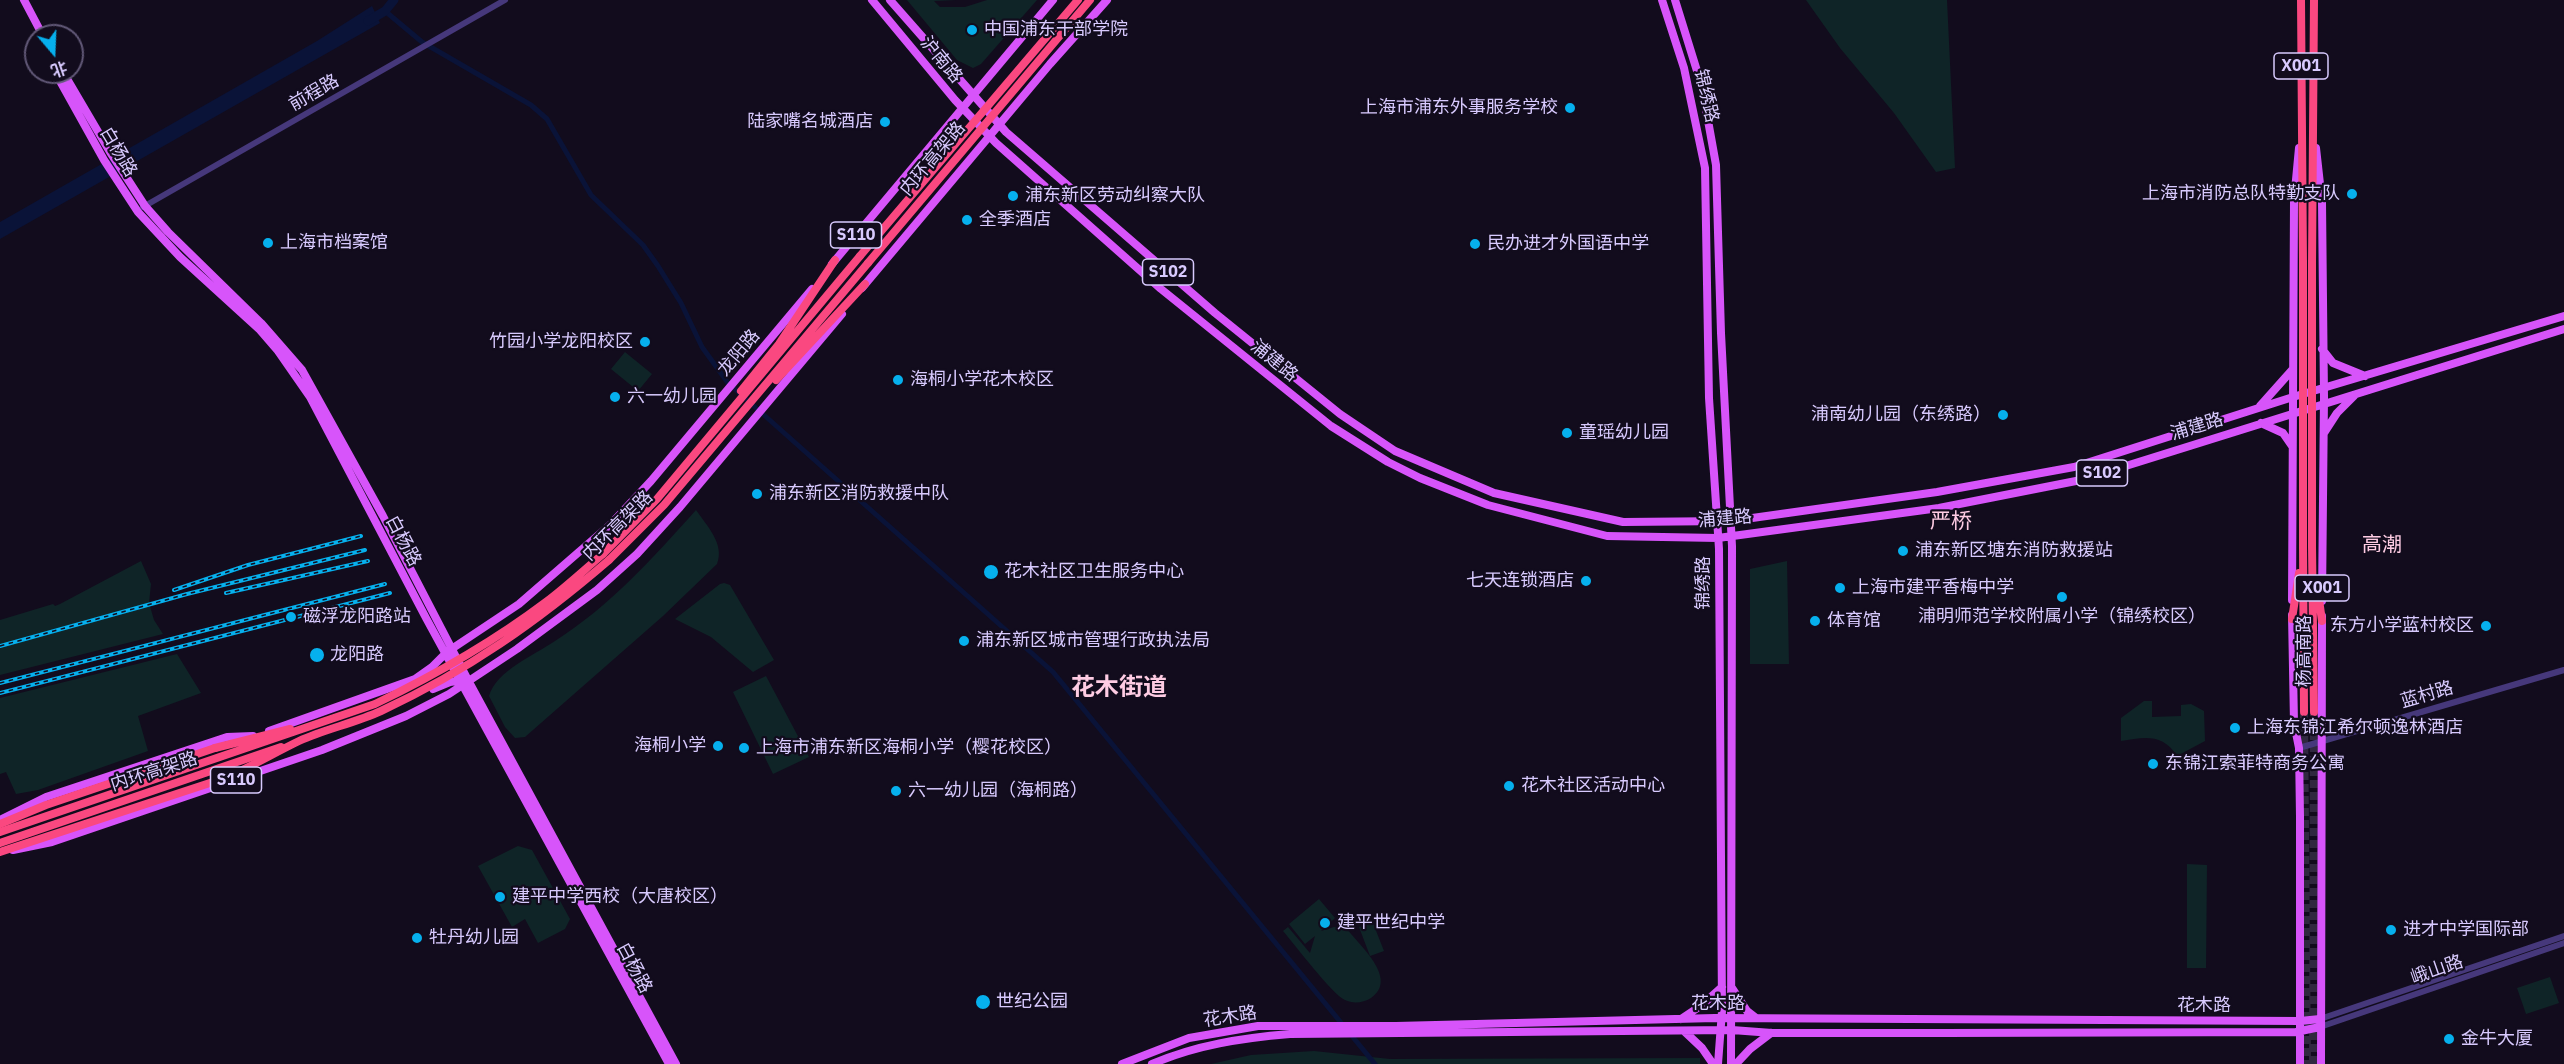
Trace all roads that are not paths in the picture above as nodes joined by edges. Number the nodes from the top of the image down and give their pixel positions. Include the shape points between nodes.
1 (19, 0) edge
2 (24, 0) edge
3 (505, 0) edge
4 (872, 0) edge
5 (890, 0) edge
6 (1053, 0) edge
7 (1078, 0) edge
8 (1090, 0) edge
9 (1107, 0) edge
10 (1662, 0) edge
11 (1675, 0) edge
12 (2301, 0) edge
13 (2314, 0) edge
14 (32, 24) edge
15 (37, 24) edge
16 (62, 84) edge
17 (69, 84) edge
18 (972, 94) junction
19 (962, 107) junction
20 (1000, 124) junction
21 (2301, 131) junction
22 (2314, 131) junction
23 (990, 138) junction
24 (108, 158) junction
25 (123, 181) junction
26 (145, 206) junction
27 (138, 212) junction
28 (835, 260) junction
29 (864, 260) junction
30 (2307, 264) junction
31 (865, 284) junction
32 (2564, 316) edge
33 (2564, 329) edge
34 (2322, 349) junction
35 (2293, 369) junction
36 (2365, 376) junction
37 (2324, 387) junction
38 (755, 389) junction
39 (2358, 393) junction
40 (2293, 397) junction
41 (2324, 403) junction
42 (740, 407) junction
43 (2259, 408) junction
44 (2293, 413) junction
45 (2261, 423) junction
46 (2324, 434) junction
47 (2293, 447) junction
48 (348, 461) junction
49 (1731, 521) junction
50 (1717, 522) junction
51 (1732, 535) junction
52 (1718, 538) junction
53 (2308, 546) junction
54 (606, 557) junction
55 (2292, 619) junction
56 (2322, 621) junction
57 (450, 650) junction
58 (2564, 670) edge
59 (464, 681) junction
60 (407, 682) junction
61 (2304, 712) tunnel mouth
62 (2314, 712) tunnel mouth
63 (323, 723) junction
64 (255, 736) junction
65 (227, 737) junction
66 (300, 741) junction
67 (2322, 741) junction
68 (2299, 748) junction
69 (299, 757) junction
70 (205, 760) junction
71 (223, 769) junction
72 (0, 826) edge
73 (0, 843) edge
74 (0, 852) edge
75 (2564, 936) edge
76 (2564, 943) edge
77 (1726, 987) junction
78 (1721, 1018) junction
79 (1731, 1018) junction
80 (1681, 1019) junction
81 (1757, 1019) junction
82 (2300, 1021) junction
83 (2320, 1023) junction
84 (1732, 1030) junction
85 (1684, 1031) junction
86 (1721, 1031) junction
87 (2300, 1031) junction
88 (1772, 1032) junction
89 (669, 1064) edge
90 (676, 1064) edge
91 (1122, 1064) edge
92 (1152, 1064) edge
93 (1713, 1064) edge
94 (1718, 1064) edge
95 (1731, 1064) edge
96 (1736, 1064) edge
97 (2300, 1064) edge
98 (2321, 1064) edge

1 - 14 main road
2 - 15 main road
3 - 26 street, 前程路
4 - 19 main road, 沪南路 / S102
5 - 18 main road, 沪南路 / S102
6 - 18 main road, 龙阳路 / S110
7 - 29 highway, 内环高架路, bridge
8 - 29 highway, 内环高架路, bridge
9 - 20 main road, S110
10 - 50 main road, 锦绣路 via 1684,68 1706,168 1709,398
11 - 49 main road, 锦绣路 via 1702,87 1716,165
12 - 21 highway, 杨高南路 / X001
13 - 22 highway, 杨高南路 / X001
16 - 24 main road, 白杨路
17 - 24 main road, 白杨路
18 - 19 main road, 龙阳路 / S110
18 - 20 main road, 沪南路 / S102
19 - 23 main road, 沪南路 / S102
19 - 28 main road, 龙阳路 / S110
20 - 23 main road, S110
20 - 50 main road, 浦建路 / S102 via 1215,313 1340,414 1395,451 1494,493 1623,522
21 - 30 highway, 杨高南路 / X001
21 - 35 main road, 杨高南路 / X001 via 2294,201
22 - 30 highway, 杨高南路 / X001
22 - 34 main road, 杨高南路 / X001 via 2322,202
23 - 31 main road, S110
23 - 52 main road, 浦建路 / S102 via 1170,296 1331,426 1388,462 1488,505 1607,536
24 - 25 main road, 白杨路
25 - 26 main road, 白杨路
25 - 27 main road, 白杨路
26 - 27 street, 前程路
26 - 48 main road, 白杨路 via 285,348 316,394
27 - 48 main road, 白杨路 via 278,351
28 - 38 highway via 779,344
28 - 57 main road, 龙阳路 / S110 via 638,496 596,539 508,613
29 - 38 highway, 内环高架路
30 - 53 highway, 杨高南路 / X001, bridge
31 - 38 highway
31 - 59 main road, S110 via 666,524 622,568 524,643
32 - 36 main road, 浦建路 / S102
33 - 39 main road, 浦建路 / S102
34 - 36 main road via 2333,363
34 - 37 main road, 杨高南路 / X001
35 - 40 main road, 杨高南路 / X001
35 - 43 main road
36 - 37 main road, 浦建路 / S102
37 - 40 main road, 浦建路 / S102
37 - 41 main road, 杨高南路 / X001
38 - 42 highway, 内环高架路
38 - 42 highway
39 - 41 main road, 浦建路 / S102
39 - 46 main road via 2337,413
40 - 43 main road, 浦建路 / S102
40 - 44 main road, 杨高南路 / X001
41 - 44 main road, 浦建路 / S102
41 - 46 main road, 杨高南路 / X001
42 - 54 highway, 内环高架路
42 - 54 highway, 内环高架路 via 731,425 664,505
43 - 49 main road, 浦建路 / S102 via 2074,467 1937,492
44 - 45 main road, 浦建路 / S102
44 - 47 main road, 杨高南路 / X001
45 - 47 main road via 2283,434
45 - 51 main road, 浦建路 / S102 via 2081,480 1939,508
46 - 56 main road, 杨高南路 / X001
47 - 55 main road, 杨高南路 / X001
48 - 57 main road, 白杨路 via 426,618
49 - 50 main road, 浦建路 / S102
49 - 51 main road, 锦绣路
50 - 52 main road, 锦绣路
51 - 52 main road, 浦建路 / S102
51 - 77 main road, 锦绣路
52 - 77 main road, 锦绣路
53 - 55 highway
53 - 56 highway
53 - 61 highway, 杨高南路 / X001
53 - 62 highway, 杨高南路 / X001
54 - 63 highway, 内环高架路, bridge via 487,644 419,683
54 - 66 highway, 内环高架路, bridge via 552,609 482,656 379,712
55 - 68 main road, 杨高南路 / X001 via 2294,723
56 - 67 main road, 杨高南路 / X001
57 - 59 main road, 白杨路
57 - 60 main road, 龙阳路 / S110
58 - 67 street, 蓝村路
59 - 69 main road, S110 via 449,694 406,716
59 - 71 main road, S110 via 439,686 353,725
59 - 89 main road, 白杨路
59 - 90 main road, 白杨路
60 - 64 main road, 龙阳路 / S110
60 - 70 main road, 龙阳路 / S110 via 370,704
63 - 72 highway, 内环高架路, bridge
63 - 72 highway, bridge via 234,742 46,805
64 - 65 main road, 龙阳路 / S110
64 - 70 main road, 龙阳路 / S110
65 - 70 main road
65 - 72 main road, 龙阳路 / S110 via 46,797
66 - 73 highway, 内环高架路, bridge
66 - 74 highway, bridge via 248,769
67 - 68 street, 蓝村路
67 - 83 main road, 杨高南路 / X001
68 - 82 main road, 杨高南路 / X001
69 - 71 main road via 251,771
69 - 74 main road, S110 via 52,842
70 - 72 main road, 龙阳路 / S110
71 - 74 main road, S110 via 46,829
75 - 83 street, 峨山路
76 - 83 street, 峨山路
77 - 78 main road, 锦绣路
77 - 79 main road, 锦绣路
77 - 80 main road
77 - 81 main road
78 - 79 main road, 花木路
78 - 80 main road, 花木路
78 - 86 main road, 锦绣路
79 - 81 main road, 花木路
79 - 84 main road, 锦绣路
80 - 91 main road, 花木路 via 1258,1026 1189,1038
81 - 82 main road, 花木路
82 - 83 main road, 花木路
82 - 87 main road, 杨高南路 / X001
83 - 87 main road, 花木路
83 - 98 main road, 杨高南路 / X001
84 - 86 main road, 花木路
84 - 88 main road, 花木路
84 - 95 main road, 锦绣路
85 - 86 main road, 花木路
85 - 92 main road, 花木路 via 1290,1034 1193,1048
85 - 93 main road
86 - 94 main road, 锦绣路
87 - 88 main road, 花木路
87 - 97 main road, 杨高南路 / X001
88 - 96 main road

